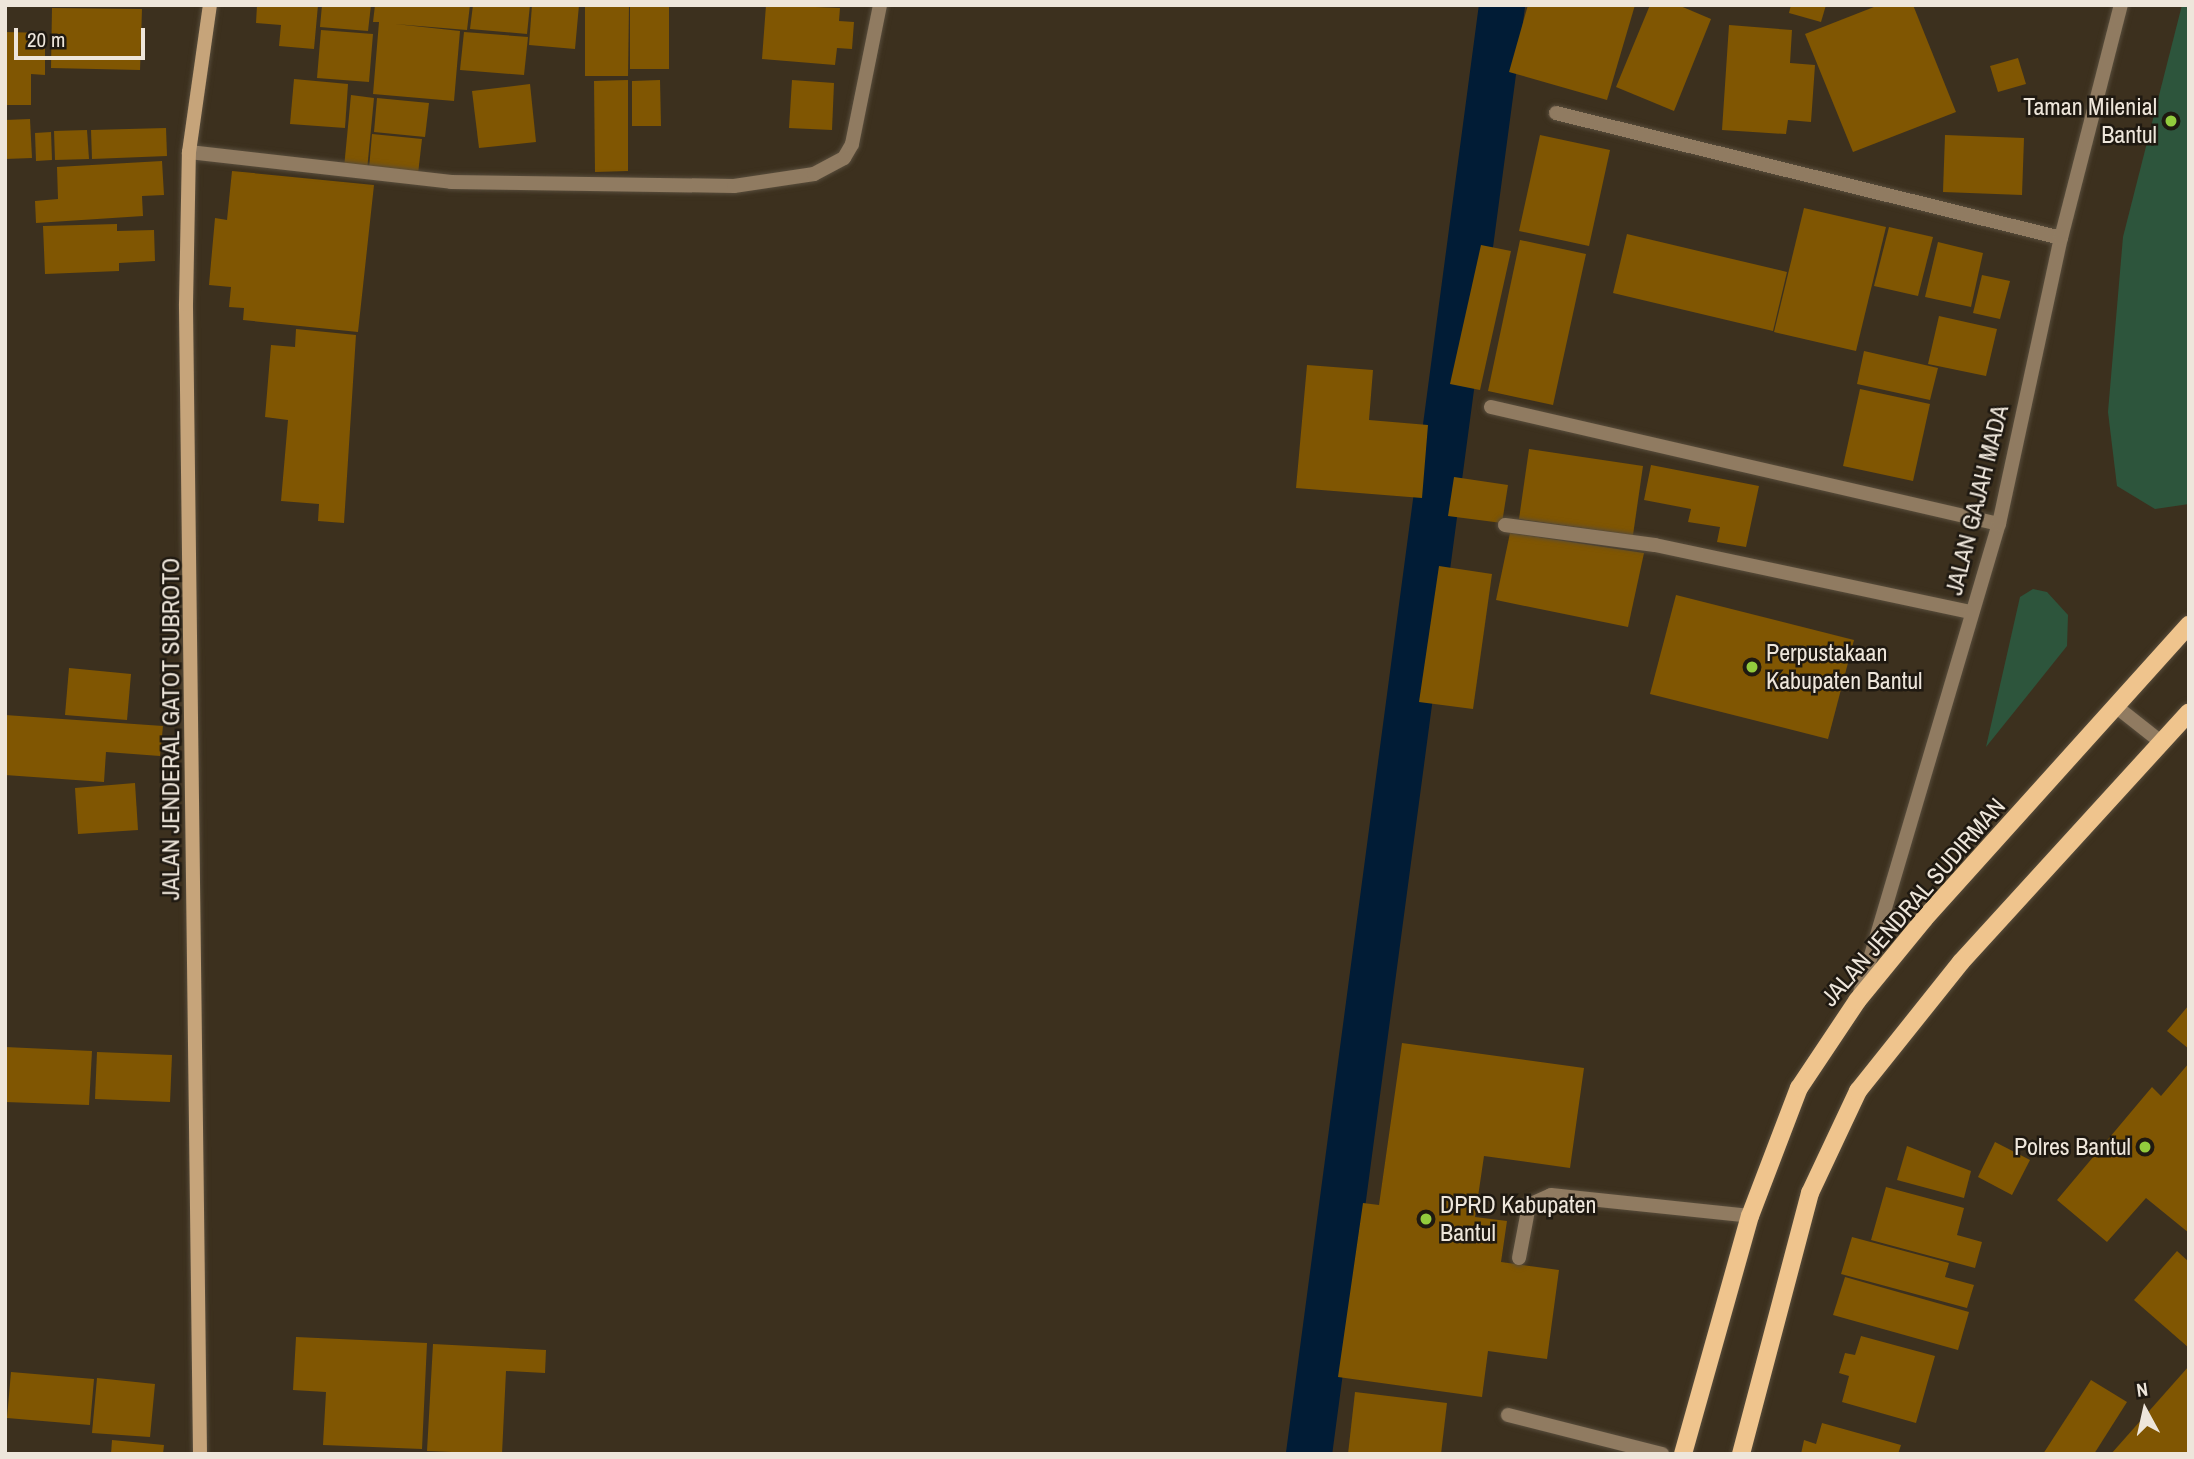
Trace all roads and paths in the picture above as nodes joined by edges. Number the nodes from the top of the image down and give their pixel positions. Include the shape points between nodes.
1 (210, 5) edge
2 (880, 5) edge
3 (2121, 5) edge
4 (1556, 113) dead end
5 (189, 152) junction
6 (2061, 238) junction
7 (1491, 407) dead end
8 (1999, 524) junction
9 (1505, 525) dead end
10 (1971, 612) junction
11 (2189, 625) edge
12 (2118, 708) junction
13 (2189, 712) edge
14 (2161, 742) junction
15 (1857, 1001) junction
16 (1750, 1216) junction
17 (1519, 1258) dead end
18 (1508, 1415) dead end
19 (200, 1454) edge
20 (1662, 1454) edge
21 (1683, 1454) edge
22 (1741, 1454) edge

1 - 5 main road, JALAN JENDERAL GATOT SUBROTO
2 - 5 street via 852,144 844,158 814,174 734,187 452,182
3 - 6 street, JALAN GAJAH MADA
4 - 6 street
5 - 19 main road, JALAN JENDERAL GATOT SUBROTO
6 - 8 street, JALAN GAJAH MADA
7 - 8 street
8 - 10 street, JALAN GAJAH MADA
9 - 10 street via 1668,548
10 - 15 street, JALAN GAJAH MADA
11 - 12 main road, JALAN JENDRAL SUDIRMAN
12 - 14 street
12 - 15 main road, JALAN JENDRAL SUDIRMAN
13 - 14 main road
14 - 22 main road via 1961,962 1858,1091 1810,1194
15 - 16 main road, JALAN JENDRAL SUDIRMAN via 1798,1088
16 - 17 street via 1550,1195 1529,1205
16 - 21 main road, JALAN JENDRAL SUDIRMAN
18 - 20 street

